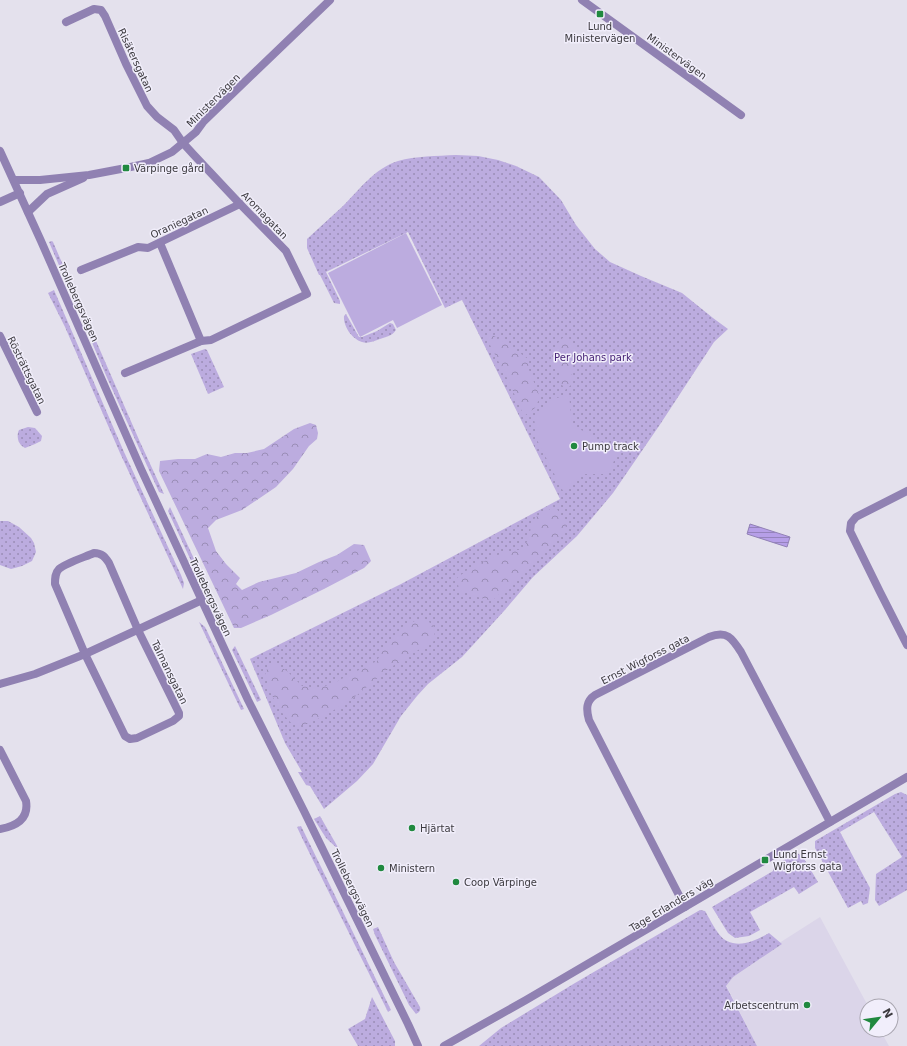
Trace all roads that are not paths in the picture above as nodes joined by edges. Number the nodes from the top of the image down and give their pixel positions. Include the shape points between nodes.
1 (330, 0) edge
2 (582, 0) edge
3 (66, 22) dead end
4 (741, 115) dead end
5 (183, 143) junction
6 (0, 151) edge
7 (89, 175) junction
8 (14, 180) junction
9 (20, 193) junction
10 (0, 202) edge
11 (240, 204) junction
12 (28, 212) junction
13 (160, 243) junction
14 (81, 270) dead end
15 (0, 336) edge
16 (201, 341) junction
17 (125, 373) dead end
18 (37, 412) dead end
19 (907, 491) edge
20 (202, 600) junction
21 (138, 630) junction
22 (907, 645) edge
23 (85, 654) junction
24 (0, 684) edge
25 (0, 750) edge
26 (907, 778) edge
27 (830, 822) junction
28 (0, 829) edge
29 (684, 907) junction
30 (418, 1046) edge
31 (444, 1046) edge

1 - 5 street, Ministervägen
2 - 4 street, Ministervägen
3 - 5 street, Risätersgatan via 94,9 101,10 147,106 174,130
5 - 7 street, Ministervägen via 172,152 149,163
5 - 11 street, Aromagatan
6 - 8 street, Trollebergsvägen
7 - 8 street, Ministervägen
7 - 12 street, Ministervägen via 47,194
8 - 9 street, Trollebergsvägen
9 - 10 street
9 - 12 street, Trollebergsvägen
11 - 13 street, Oraniegatan
11 - 16 street, Aromagatan via 286,251 307,294 211,340
12 - 20 street, Trollebergsvägen via 141,469
13 - 14 street, Oraniegatan via 148,248 138,247
13 - 16 street
15 - 18 street, Rösträttsgatan
16 - 17 street, Aromagatan
19 - 22 street via 856,517 851,523 850,531
20 - 21 street
20 - 30 street, Trollebergsvägen via 248,700
21 - 23 street
21 - 23 street, Talmansgatan via 104,556 94,553 65,565 55,576 55,584
21 - 23 street, Talmansgatan via 179,716 137,738 130,739 125,736
23 - 24 street via 35,674
25 - 28 street via 27,807 24,817 13,825
26 - 27 street, Tage Erlanders väg
27 - 29 street, Tage Erlanders väg
27 - 29 street, Ernst Wigforss gata via 741,652 729,637 709,637 595,695 587,704 589,720
29 - 31 street, Tage Erlanders väg

